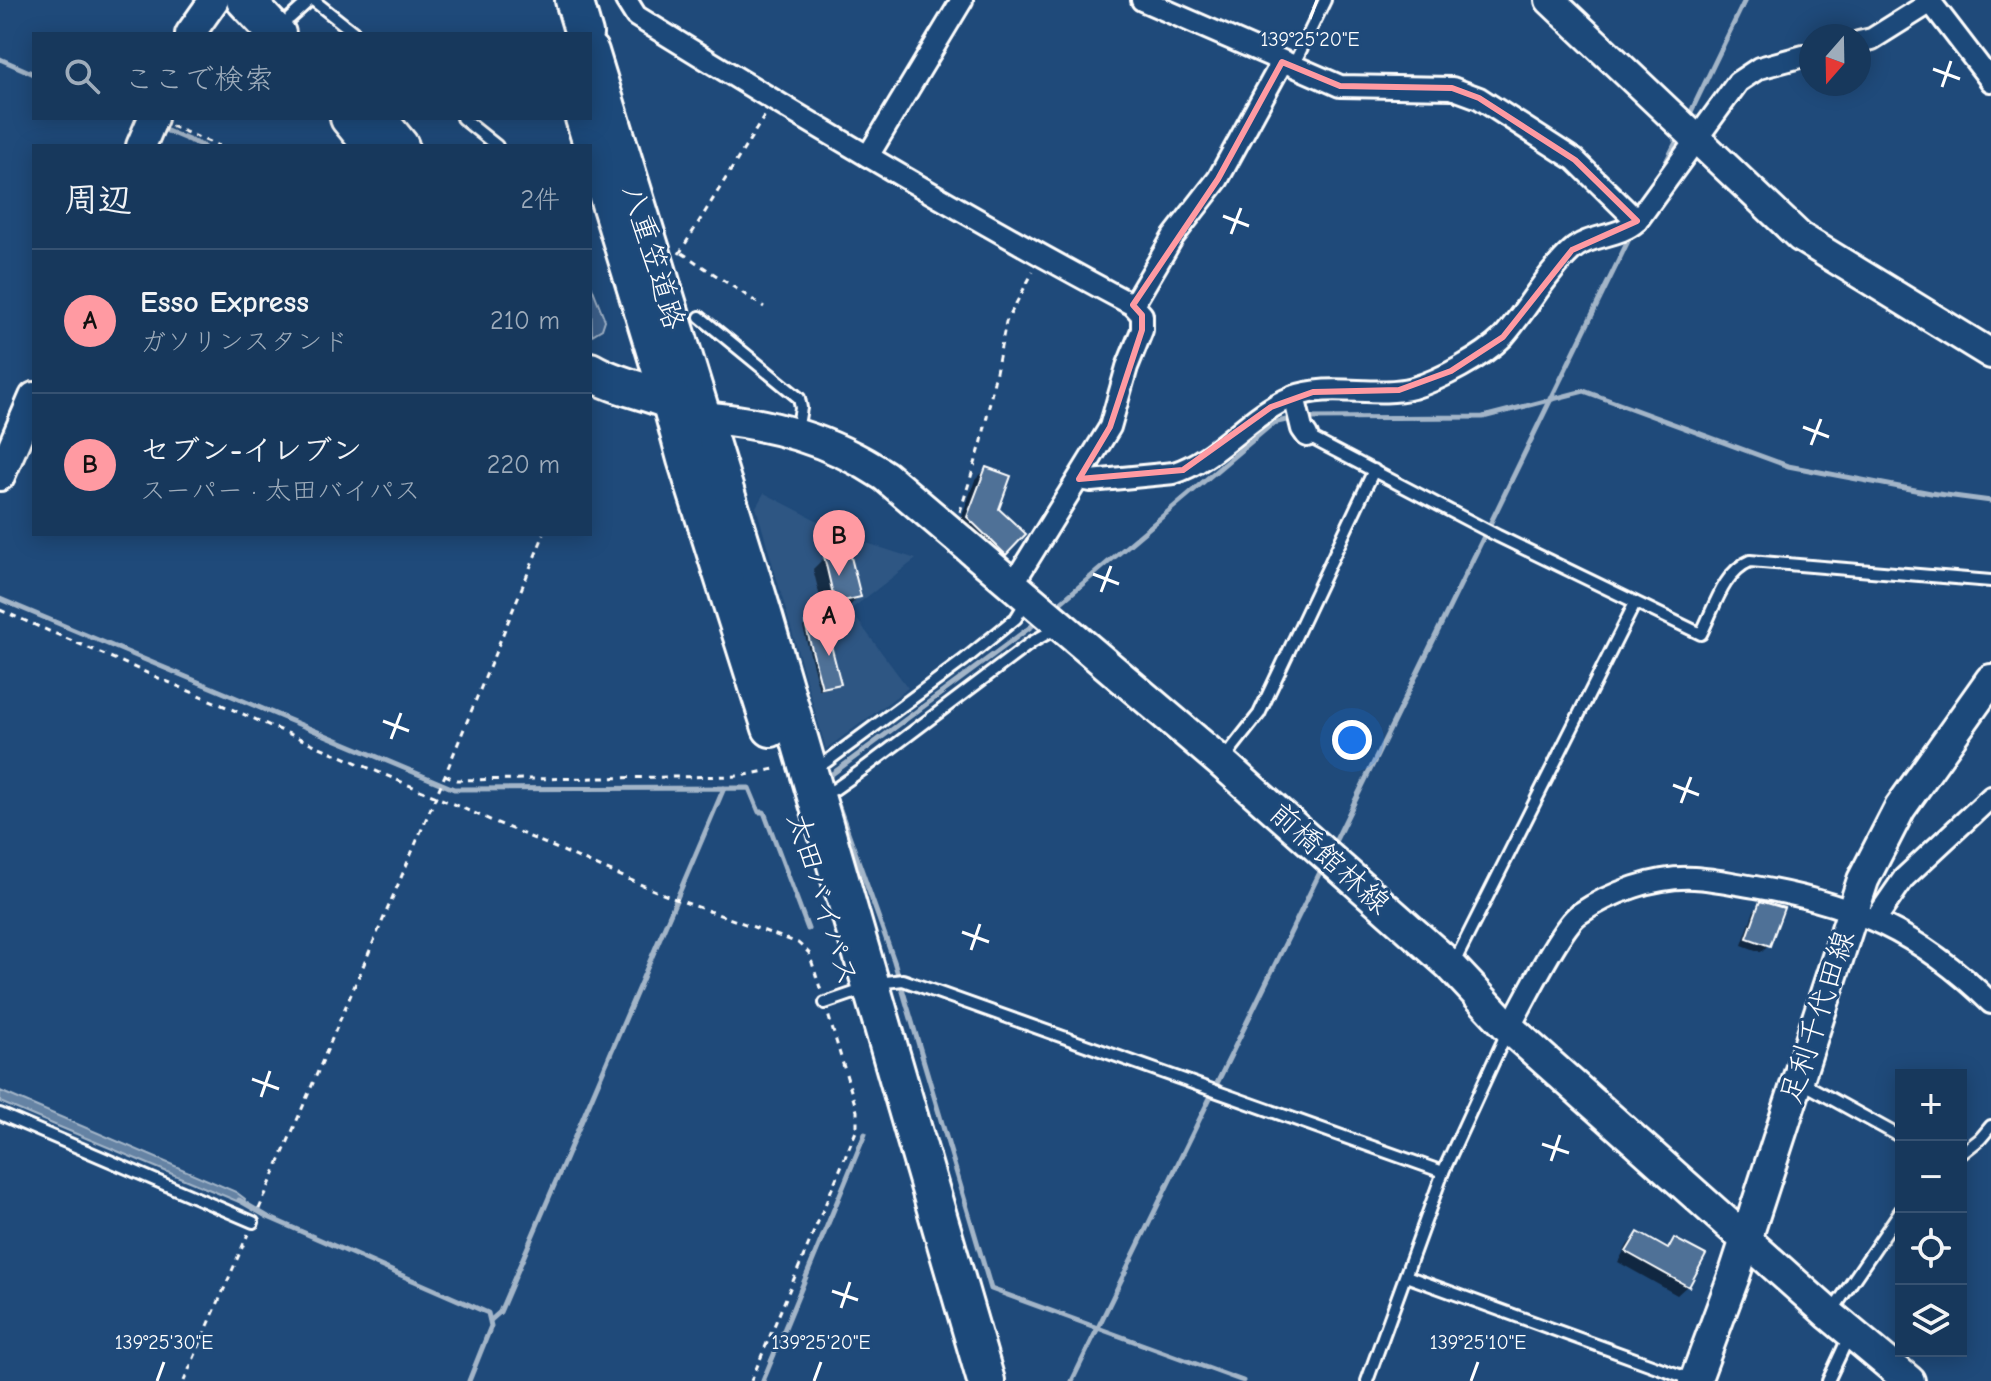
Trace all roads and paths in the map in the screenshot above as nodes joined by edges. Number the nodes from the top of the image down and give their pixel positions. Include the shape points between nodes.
1 (214, 0) edge
2 (245, 0) edge
3 (550, 0) edge
4 (574, 0) edge
5 (626, 0) edge
6 (1142, 0) edge
7 (1325, 0) edge
8 (1550, 0) edge
9 (959, 1) edge
10 (1930, 1) edge
11 (294, 14) edge
12 (191, 32) edge
13 (350, 32) edge
14 (559, 32) edge
15 (583, 32) edge
16 (1871, 39) edge
17 (1799, 57) edge
18 (592, 60) edge
19 (1287, 64) junction
20 (1991, 81) edge
21 (773, 101) junction
22 (152, 120) edge
23 (158, 120) edge
24 (464, 120) edge
25 (585, 120) edge
26 (1696, 139) junction
27 (142, 144) edge
28 (214, 144) edge
29 (494, 144) edge
30 (868, 156) junction
31 (1637, 221) junction
32 (1042, 257) junction
33 (1133, 305) junction
34 (764, 307) dead end
35 (700, 317) dead end
36 (1991, 354) edge
37 (592, 372) edge
38 (592, 392) edge
39 (32, 402) edge
40 (683, 412) junction
41 (1300, 418) junction
42 (796, 433) junction
43 (1374, 470) junction
44 (0, 476) edge
45 (1079, 479) junction
46 (947, 527) junction
47 (543, 536) edge
48 (1991, 581) edge
49 (1635, 603) junction
50 (1039, 607) junction
51 (0, 610) edge
52 (1991, 680) edge
53 (1221, 762) junction
54 (445, 775) junction
55 (803, 777) junction
56 (435, 794) junction
57 (1991, 797) edge
58 (1863, 915) junction
59 (1450, 965) junction
60 (849, 995) junction
61 (1991, 1003) edge
62 (1509, 1028) junction
63 (1796, 1080) junction
64 (0, 1114) edge
65 (1991, 1126) edge
66 (1895, 1134) edge
67 (1967, 1149) edge
68 (1443, 1172) junction
69 (1899, 1213) edge
70 (253, 1222) junction
71 (1745, 1240) junction
72 (1406, 1276) junction
73 (1840, 1323) junction
74 (184, 1381) edge
75 (751, 1381) edge
76 (966, 1381) edge
77 (986, 1381) edge
78 (1367, 1381) edge
79 (1695, 1381) edge
80 (1828, 1381) edge
81 (1909, 1381) edge

1 - 12 street
2 - 11 highway
3 - 14 highway
4 - 15 highway
5 - 21 street via 636,16
6 - 19 street
7 - 19 lane
8 - 26 street
9 - 30 street
10 - 16 street
10 - 20 street
11 - 13 lane
17 - 26 street via 1759,68 1738,82
18 - 40 highway, 八重笠道路
19 - 31 street via 1340,86 1452,88 1479,98 1575,160
19 - 33 street
21 - 30 street
21 - 34 path via 682,253
22 - 27 street
23 - 28 path
24 - 29 lane
25 - 40 highway, 八重笠道路
26 - 31 street
26 - 36 street via 1800,237
30 - 32 street
31 - 41 street via 1572,250 1503,337 1479,355 1423,384 1399,390 1313,392
32 - 33 street
32 - 46 path via 1006,322 976,468 960,511
33 - 45 street via 1142,315 1142,330 1110,427
35 - 42 lane via 799,398
37 - 40 highway
38 - 40 highway via 620,406
39 - 44 street
40 - 42 main road, 前橋館林線
40 - 55 highway, 太田バイパス via 763,614
41 - 43 lane
41 - 45 street via 1271,407 1183,470
42 - 46 main road, 前橋館林線 via 860,460
43 - 49 lane
43 - 53 lane via 1259,714
45 - 50 street
46 - 50 main road, 前橋館林線
47 - 54 path
48 - 49 lane via 1750,561 1730,576 1701,634
49 - 59 lane
50 - 53 main road, 前橋館林線
50 - 55 lane via 1016,618
50 - 55 lane via 1050,634 1032,642 835,789
51 - 56 path
52 - 58 main road, 足利千代田線 via 1875,852
53 - 59 main road, 前橋館林線
54 - 55 path via 456,780
54 - 56 path
55 - 60 highway, 太田バイパス
56 - 60 path via 670,897 798,943
56 - 70 path
57 - 58 street
58 - 61 street via 1960,972
58 - 62 street via 1801,895 1693,877 1646,883 1577,915
58 - 63 main road, 足利千代田線
59 - 62 main road, 前橋館林線
60 - 68 lane via 894,980 911,983
60 - 75 path via 857,1129
60 - 76 highway, 太田バイパス
60 - 77 highway, 太田バイパス
62 - 68 lane
62 - 71 main road, 前橋館林線
63 - 66 lane
63 - 71 main road, 足利千代田線
64 - 70 lane
65 - 67 lane
68 - 72 lane
69 - 73 lane
70 - 74 path
71 - 73 main road, 前橋館林線
71 - 79 main road, 足利千代田線
72 - 78 lane
72 - 79 lane
73 - 80 lane
73 - 81 main road, 前橋館林線

